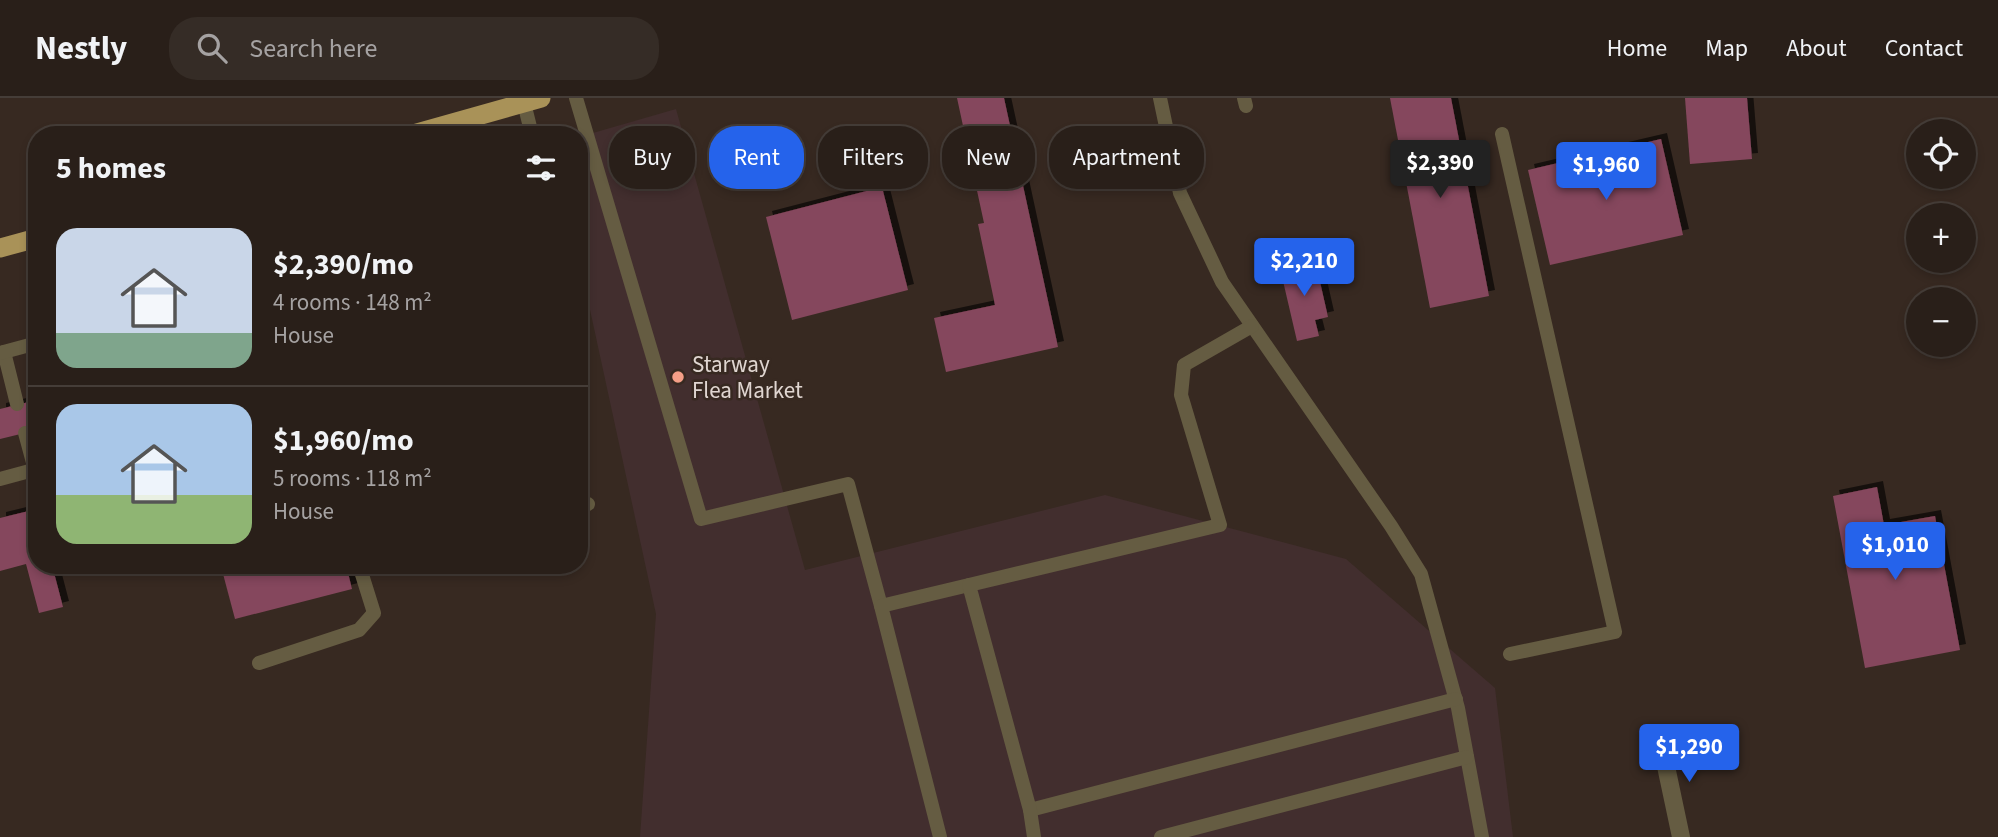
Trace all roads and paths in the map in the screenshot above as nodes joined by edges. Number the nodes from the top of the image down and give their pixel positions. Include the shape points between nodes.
1 (576, 98) edge
2 (1160, 98) edge
3 (533, 100) edge
4 (442, 126) edge
5 (532, 126) edge
6 (584, 126) edge
7 (1502, 134) dead end
8 (588, 138) edge
9 (28, 240) edge
10 (0, 248) edge
11 (1251, 326) junction
12 (28, 346) edge
13 (2, 352) edge
14 (17, 404) dead end
15 (25, 433) dead end
16 (28, 443) edge
17 (28, 472) edge
18 (0, 479) edge
19 (362, 574) edge
20 (969, 585) junction
21 (881, 606) junction
22 (1510, 654) dead end
23 (259, 663) dead end
24 (1455, 699) junction
25 (1660, 738) dead end
26 (1467, 757) junction
27 (1030, 810) junction
28 (940, 837) edge
29 (1034, 837) edge
30 (1161, 837) edge
31 (1482, 837) edge
32 (1681, 837) edge

1 - 6 lane
2 - 11 lane via 1180,193 1222,282
3 - 4 highway
3 - 5 lane
7 - 22 lane via 1615,632
8 - 21 lane via 701,519 848,484
9 - 10 highway
11 - 20 lane via 1184,365 1181,395 1220,525
11 - 24 lane via 1421,574
12 - 13 lane
13 - 14 lane
15 - 16 lane
17 - 18 lane
19 - 23 lane via 374,613 359,630
20 - 21 lane
20 - 27 lane
21 - 28 lane
24 - 26 lane
24 - 27 lane
25 - 32 street
26 - 30 lane
26 - 31 lane
27 - 29 lane

